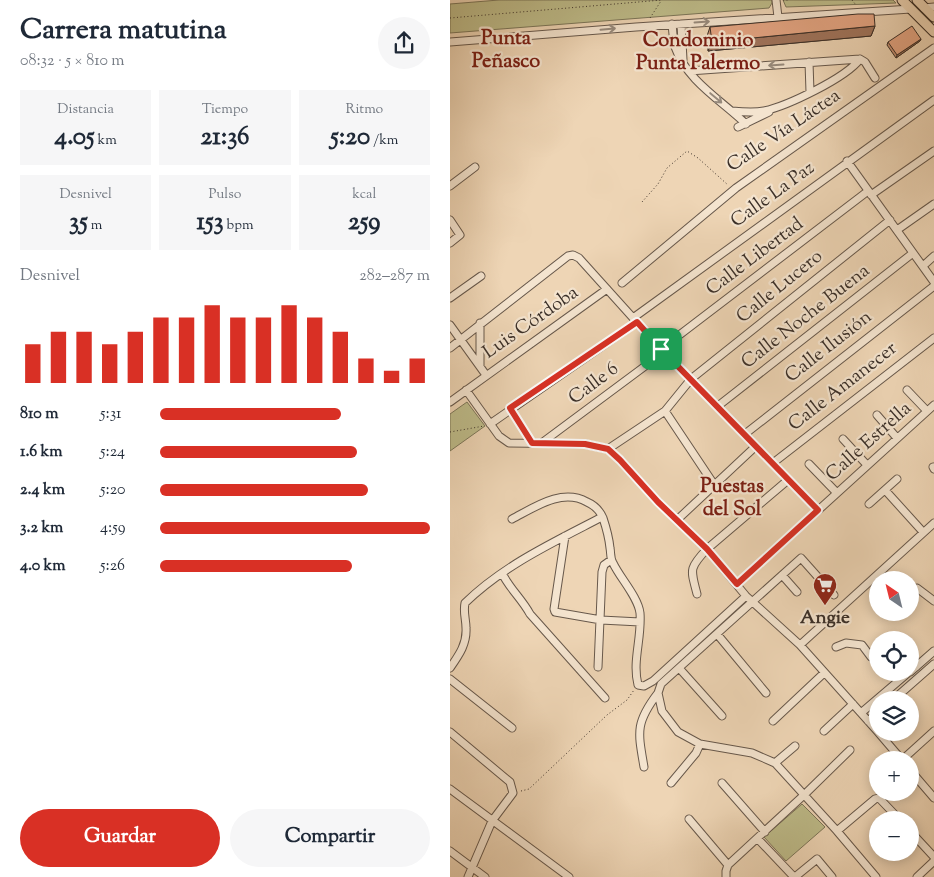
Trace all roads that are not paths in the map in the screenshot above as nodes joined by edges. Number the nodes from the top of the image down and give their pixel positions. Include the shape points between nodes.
1 (776, 0) edge
2 (902, 0) edge
3 (917, 0) edge
4 (934, 7) edge
5 (924, 8) junction
6 (911, 9) junction
7 (778, 17) junction
8 (934, 18) edge
9 (672, 24) junction
10 (682, 24) junction
11 (934, 32) edge
12 (450, 42) edge
13 (934, 48) edge
14 (860, 59) junction
15 (809, 62) junction
16 (683, 63) junction
17 (688, 71) junction
18 (875, 78) dead end
19 (810, 92) junction
20 (934, 100) edge
21 (778, 107) junction
22 (732, 111) junction
23 (746, 124) junction
24 (738, 127) dead end
25 (934, 151) edge
26 (847, 161) junction
27 (475, 167) dead end
28 (450, 186) edge
29 (870, 193) junction
30 (934, 204) edge
31 (450, 220) edge
32 (890, 220) junction
33 (898, 230) junction
34 (450, 243) edge
35 (914, 253) junction
36 (934, 256) edge
37 (923, 266) junction
38 (481, 276) dead end
39 (934, 282) edge
40 (622, 284) dead end
41 (934, 286) edge
42 (607, 289) junction
43 (450, 298) edge
44 (635, 320) junction
45 (480, 324) junction
46 (450, 325) edge
47 (934, 338) edge
48 (461, 340) junction
49 (450, 348) edge
50 (663, 350) junction
51 (480, 366) junction
52 (486, 375) junction
53 (691, 379) junction
54 (466, 390) junction
55 (907, 390) dead end
56 (450, 402) edge
57 (934, 405) edge
58 (718, 406) junction
59 (665, 411) junction
60 (927, 411) junction
61 (877, 415) dead end
62 (490, 424) junction
63 (745, 434) junction
64 (897, 438) junction
65 (843, 439) dead end
66 (543, 442) junction
67 (756, 446) junction
68 (608, 449) junction
69 (773, 463) junction
70 (809, 464) dead end
71 (867, 465) junction
72 (897, 479) dead end
73 (788, 480) junction
74 (714, 486) junction
75 (885, 490) junction
76 (837, 492) junction
77 (869, 504) dead end
78 (818, 510) junction
79 (602, 517) junction
80 (512, 518) dead end
81 (678, 520) junction
82 (934, 523) edge
83 (923, 532) junction
84 (565, 536) junction
85 (707, 549) junction
86 (611, 560) junction
87 (884, 571) edge
88 (502, 573) junction
89 (782, 575) junction
90 (737, 584) junction
91 (869, 585) edge
92 (919, 590) edge
93 (797, 592) dead end
94 (697, 594) dead end
95 (834, 595) dead end
96 (746, 596) junction
97 (934, 601) edge
98 (754, 602) junction
99 (600, 620) junction
100 (640, 622) junction
101 (717, 634) junction
102 (800, 646) junction
103 (836, 647) dead end
104 (934, 651) edge
105 (869, 653) edge
106 (919, 664) edge
107 (934, 664) edge
108 (598, 667) dead end
109 (450, 668) edge
110 (679, 668) junction
111 (824, 673) junction
112 (450, 679) edge
113 (899, 681) edge
114 (903, 691) edge
115 (766, 693) dead end
116 (658, 694) junction
117 (605, 698) dead end
118 (853, 704) junction
119 (861, 713) junction
120 (722, 716) dead end
121 (773, 721) dead end
122 (868, 722) edge
123 (512, 728) dead end
124 (824, 731) dead end
125 (934, 731) edge
126 (450, 732) edge
127 (886, 741) edge
128 (700, 744) junction
129 (795, 746) dead end
130 (850, 750) dead end
131 (894, 751) edge
132 (912, 751) edge
133 (775, 763) junction
134 (644, 767) dead end
135 (919, 780) edge
136 (671, 783) dead end
137 (722, 783) dead end
138 (450, 789) edge
139 (933, 795) edge
140 (804, 796) junction
141 (891, 811) edge
142 (689, 819) dead end
143 (492, 821) junction
144 (837, 831) junction
145 (765, 832) junction
146 (758, 839) junction
147 (919, 840) edge
148 (450, 851) edge
149 (934, 856) edge
150 (934, 861) edge
151 (728, 866) junction
152 (472, 867) junction
153 (468, 877) edge
154 (485, 877) edge
155 (569, 877) edge
156 (726, 877) edge
157 (794, 877) edge
158 (832, 877) edge
159 (876, 877) edge
160 (917, 877) edge

1 - 7 street
2 - 6 main road
3 - 5 main road
4 - 5 street
5 - 8 main road
6 - 7 street
6 - 11 main road
10 -> 7 street
9 - 10 street
12 -> 9 street
9 - 16 street via 675,47
10 - 16 street
13 - 40 street, Calle Vía Láctea via 736,188
14 - 15 street
14 - 18 street
14 - 19 street via 832,81
15 -> 17 street
15 - 19 street
16 - 17 street
17 -> 22 street
19 - 21 street
20 - 26 street, Calle La Paz
21 - 22 street via 762,111
21 - 23 street
22 - 23 street
23 - 24 street
25 - 29 street, Calle Libertad
26 - 29 street
26 - 44 street, Calle La Paz
27 - 28 street
29 - 32 street
29 - 50 street, Calle Libertad
30 - 33 street
31 - 34 street via 459,234
32 - 33 street
32 - 53 street, Calle Lucero
33 - 35 street
35 - 37 street
35 - 58 street, Calle Noche Buena
36 - 37 street
37 - 39 street
38 - 43 street
41 - 63 street, Calle Ilusión
42 - 44 street
42 - 45 street via 579,258 568,256
42 - 52 street, Luis Córdoba
44 - 50 street
44 - 62 street, Calle La Paz
45 - 48 street
45 - 51 street
46 - 48 street
47 - 69 street, Calle Amanecer
48 - 49 street
48 - 51 street
50 - 53 street
50 - 66 street, Calle 6
51 - 52 street
52 - 54 street, Luis Córdoba
53 - 58 street
53 - 59 street, Calle Lucero
54 - 56 street, Luis Córdoba
54 - 62 street
55 - 60 street
57 - 60 street, Calle Estrella
58 - 63 street
59 - 68 street, Calle Lucero
59 - 74 street
60 - 64 street, Calle Estrella
61 - 64 street
62 - 66 street via 509,443
63 - 67 street
64 - 71 street, Calle Estrella
65 - 71 street
66 - 68 street via 585,444
67 - 69 street
67 - 74 street
68 - 81 street
69 - 73 street
70 - 76 street
71 - 76 street, Calle Estrella
72 - 75 street
73 - 78 street
73 - 85 street
74 - 81 street
75 - 77 street
75 - 83 street
76 - 78 street, Calle Estrella
78 - 90 street, Calle Estrella
79 - 80 street via 593,505 567,496
79 - 84 street
79 - 86 street
81 - 85 street
82 - 83 street
83 - 87 street
84 - 88 street
84 - 99 street via 554,609 558,613
85 - 90 street
85 - 94 street via 695,562 692,573
86 - 99 street via 604,565 602,572
86 - 100 street via 640,610
88 - 109 street via 465,604 465,640 462,651
88 - 117 street via 530,614
89 - 93 street
89 - 95 street via 801,558
89 - 98 street
90 - 96 street
91 - 102 street
92 - 97 street
96 - 98 street
96 - 100 street via 644,686 638,686 635,666
98 - 101 street
98 - 102 street
99 - 100 street
99 - 108 street
101 - 110 street
101 - 115 street
102 - 111 street
103 - 105 street via 846,643 862,645
104 - 106 street
107 - 114 street
110 - 116 street via 661,684
110 - 120 street
111 - 118 street
111 - 121 street
112 - 123 street
113 - 119 street
116 - 128 street via 662,711 678,732
116 - 134 street via 641,719 639,740
118 - 119 street
118 - 124 street
119 - 122 street
125 - 132 street
126 - 143 street via 510,782 513,793
127 - 131 street
128 - 133 street via 752,753
128 - 136 street
129 - 133 street
130 - 140 street
133 - 140 street
135 - 139 street
137 - 145 street
138 - 143 street
140 - 144 street
140 - 145 street
141 - 144 street via 875,798
142 - 151 street
143 - 152 street
143 - 155 street
144 - 159 street
145 - 146 street
146 - 151 street
146 - 157 street
147 - 149 street
148 - 152 street
150 - 160 street
151 - 156 street
152 - 153 street
152 - 154 street
157 - 158 street via 817,859

